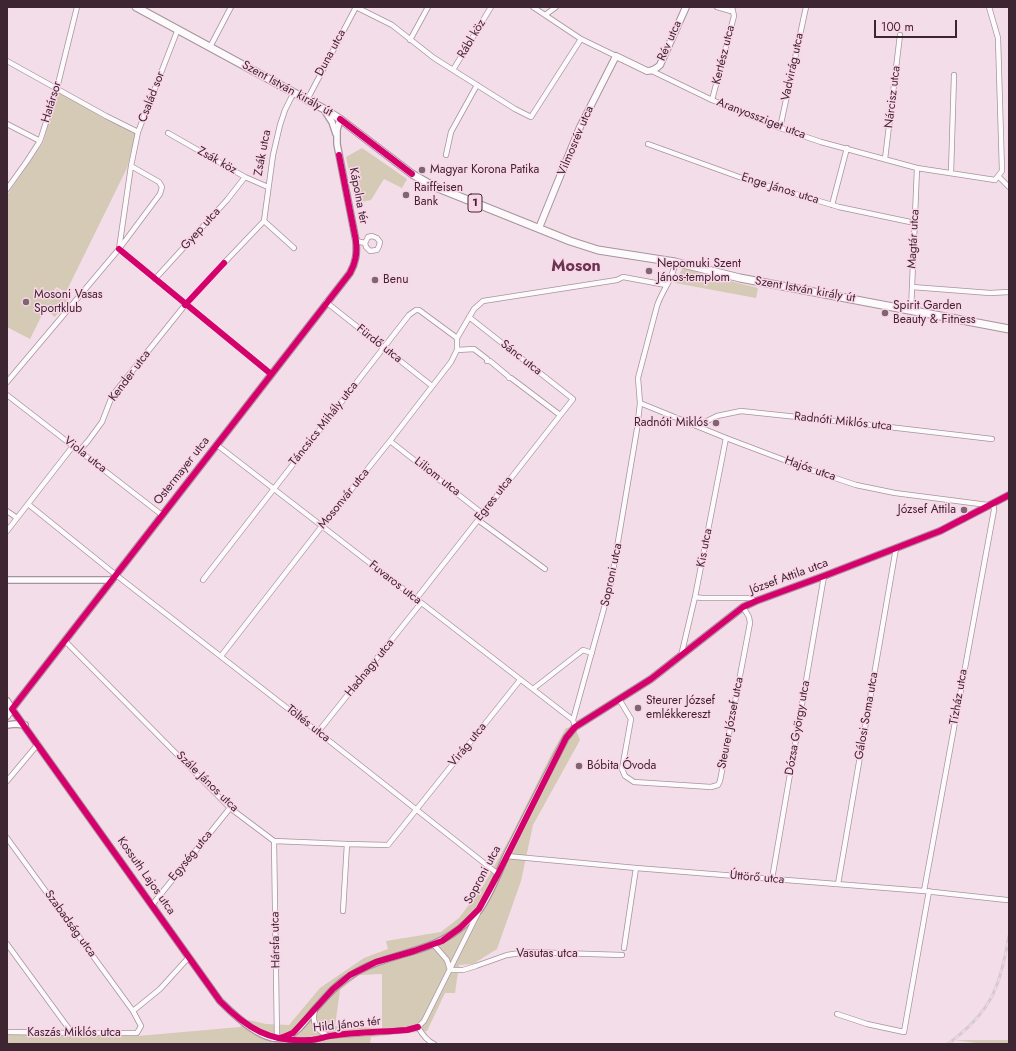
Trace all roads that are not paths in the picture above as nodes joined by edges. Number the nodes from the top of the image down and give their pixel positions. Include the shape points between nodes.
1 (77, 7) edge
2 (136, 7) edge
3 (231, 7) edge
4 (356, 7) edge
5 (428, 7) edge
6 (491, 7) edge
7 (533, 7) edge
8 (556, 7) edge
9 (686, 7) edge
10 (717, 7) edge
11 (806, 7) edge
12 (989, 7) edge
13 (539, 9) edge
14 (732, 9) edge
15 (545, 15) junction
16 (178, 29) junction
17 (900, 34) dead end
18 (581, 39) junction
19 (410, 40) junction
20 (210, 46) junction
21 (616, 56) junction
22 (7, 61) edge
23 (453, 70) junction
24 (652, 71) junction
25 (954, 75) dead end
26 (477, 85) junction
27 (56, 88) junction
28 (294, 92) junction
29 (307, 100) junction
30 (712, 100) junction
31 (324, 109) junction
32 (340, 119) junction
33 (7, 124) edge
34 (780, 128) junction
35 (138, 132) junction
36 (168, 133) dead end
37 (337, 138) junction
38 (40, 142) junction
39 (648, 144) dead end
40 (847, 148) junction
41 (446, 155) dead end
42 (885, 159) junction
43 (131, 166) junction
44 (917, 168) junction
45 (951, 172) junction
46 (245, 176) junction
47 (999, 177) junction
48 (268, 187) junction
49 (1009, 187) edge
50 (7, 189) edge
51 (832, 205) junction
52 (264, 221) junction
53 (915, 223) junction
54 (540, 228) junction
55 (356, 241) junction
56 (365, 243) junction
57 (294, 248) dead end
58 (119, 249) junction
59 (675, 262) junction
60 (224, 263) dead end
61 (155, 279) junction
62 (666, 285) junction
63 (912, 287) junction
64 (1009, 292) edge
65 (326, 302) junction
66 (185, 305) junction
67 (911, 311) junction
68 (469, 317) junction
69 (1009, 329) edge
70 (457, 338) junction
71 (384, 348) junction
72 (457, 350) junction
73 (271, 374) junction
74 (7, 382) edge
75 (432, 386) junction
76 (7, 395) edge
77 (573, 399) joint
78 (640, 403) junction
79 (560, 415) junction
80 (697, 426) junction
81 (726, 438) junction
82 (992, 438) dead end
83 (390, 441) junction
84 (217, 445) junction
85 (73, 446) junction
86 (79, 451) junction
87 (274, 489) junction
88 (1009, 495) edge
89 (28, 504) junction
90 (991, 504) junction
91 (7, 511) edge
92 (483, 514) junction
93 (162, 515) junction
94 (16, 518) junction
95 (478, 520) junction
96 (322, 526) junction
97 (7, 531) edge
98 (896, 548) junction
99 (545, 569) dead end
100 (116, 575) junction
101 (824, 576) junction
102 (7, 580) edge
103 (112, 580) junction
104 (203, 580) dead end
105 (695, 597) junction
106 (416, 599) junction
107 (756, 601) junction
108 (421, 604) junction
109 (744, 607) junction
110 (65, 641) junction
111 (592, 654) junction
112 (221, 656) junction
113 (681, 657) junction
114 (520, 680) junction
115 (533, 689) junction
116 (619, 700) junction
117 (7, 701) edge
118 (12, 708) junction
119 (7, 716) edge
120 (573, 720) junction
121 (7, 725) edge
122 (25, 725) junction
123 (575, 727) junction
124 (318, 732) junction
125 (38, 744) junction
126 (7, 771) edge
127 (12, 774) junction
128 (7, 781) edge
129 (230, 808) junction
130 (416, 810) junction
131 (7, 838) edge
132 (274, 841) junction
133 (347, 844) junction
134 (506, 856) junction
135 (636, 868) junction
136 (498, 874) junction
137 (772, 879) junction
138 (838, 884) junction
139 (927, 891) junction
140 (1007, 900) dead end
141 (152, 905) junction
142 (479, 909) junction
143 (343, 911) dead end
144 (7, 944) edge
145 (434, 945) junction
146 (624, 948) dead end
147 (622, 955) dead end
148 (189, 956) junction
149 (450, 970) junction
150 (316, 1008) junction
151 (133, 1011) junction
152 (837, 1014) dead end
153 (418, 1028) junction
154 (140, 1030) joint
155 (7, 1032) edge
156 (72, 1034) junction
157 (329, 1036) junction
158 (277, 1038) junction
159 (434, 1044) edge

1 - 27 street, Határsor
2 - 16 main road, Szent István király út / 1
3 - 20 street
4 - 19 street via 392,25
4 - 29 street, Duna utca
5 - 19 street
6 - 23 street, Rábl köz
7 - 13 street, Aranyossziget utca
8 - 15 street
9 - 24 main road, Rév utca via 660,65
10 - 14 street, Kertész utca
11 - 34 street, Vadvirág utca
12 - 47 street via 998,38 1002,171
13 - 15 street, Aranyossziget utca
14 - 30 street, Kertész utca via 734,16
15 - 18 street, Aranyossziget utca
16 - 20 main road, Szent István király út / 1
16 - 35 street, Család sor
17 - 42 street, Nárcisz utca
18 - 21 street, Aranyossziget utca
18 - 26 street via 531,117
19 - 23 street
20 - 28 main road, Szent István király út / 1
21 - 24 main road, Aranyossziget utca
21 - 54 main road, Vilmosrév utca via 580,127
22 - 27 street
23 - 26 street
24 - 30 street, Aranyossziget utca
25 - 45 street
26 - 41 street via 451,132
27 - 35 street
27 - 38 street, Határsor
28 - 29 main road, Szent István király út / 1
28 - 48 street, Zsák utca via 284,110
29 - 31 main road, Szent István király út / 1
30 - 34 street, Aranyossziget utca
31 - 32 main road, Szent István király út / 1
31 - 37 street, Kápolna tér
32 - 37 street, Kápolna tér
32 - 54 main road, Szent István király út / 1 via 412,174 433,186
33 - 38 street
34 - 40 street, Aranyossziget utca
35 - 43 street, Család sor
36 - 46 street, Zsák köz
37 - 55 street, Kápolna tér
38 - 50 street, Határsor
39 - 51 street, Enge János utca via 742,178
40 - 42 street, Aranyossziget utca
40 - 51 street
42 - 44 street, Aranyossziget utca
43 - 58 street, Család sor
43 - 58 street via 159,182 162,187 160,194
44 - 45 street, Aranyossziget utca
44 - 53 street, Magtár utca
45 - 47 street, Aranyossziget utca via 995,180
46 - 48 street, Zsák köz
46 - 61 street, Gyep utca via 227,200
47 - 49 street
48 - 52 street, Zsák utca
51 - 53 street, Enge János utca
52 - 57 street
52 - 60 street
53 - 63 street, Magtár utca
54 - 59 main road, Szent István király út / 1 via 598,250
55 - 56 street
55 - 65 street, Ostermayer utca via 357,252 350,273
56 - 56 street via 370,251 377,250 380,246 377,238 372,236 368,237
58 - 61 street
58 - 74 street
59 - 62 street, Soproni utca via 671,279
59 - 67 main road, Szent István király út / 1 via 740,278
61 - 66 street
62 - 68 street via 623,277 483,301
62 - 78 street, Soproni utca via 657,306 638,378
63 - 64 street
63 - 67 street, Magtár utca
65 - 71 street, Fürdő utca
65 - 73 street, Ostermayer utca
66 - 73 street
66 - 86 street, Kender utca via 112,396 102,422
67 - 69 main road, Szent István király út / 1
68 - 70 street
68 - 77 street, Sánc utca
70 - 71 street, Táncsics Mihály utca via 416,310 409,315
70 - 72 street
71 - 75 street, Fürdő utca
71 - 87 street, Táncsics Mihály utca
72 - 75 street, Mosonvár utca
72 - 79 street via 474,349
73 - 84 street, Ostermayer utca
75 - 83 street, Mosonvár utca
76 - 85 street, Viola utca
77 - 79 street, Egres utca
78 - 80 street, Hajós utca
78 - 111 street, Soproni utca via 611,583
79 - 92 street, Egres utca
80 - 81 street, Hajós utca
80 - 82 street, Radnóti Miklós utca via 717,416 741,412
81 - 90 street, Hajós utca via 856,485 895,493
81 - 105 street, Kis utca
83 - 92 street, Liliom utca
83 - 96 street, Mosonvár utca
84 - 87 street, Fuvaros utca
84 - 93 street, Ostermayer utca
85 - 86 street, Viola utca
85 - 89 street
86 - 93 street, Viola utca
87 - 96 street, Fuvaros utca
87 - 104 street, Táncsics Mihály utca
88 - 90 street, József Attila utca
89 - 94 street
89 - 100 street, Töltés utca
90 - 98 street, József Attila utca via 940,531
90 - 139 street, Tízház utca via 994,510
91 - 94 street
92 - 95 street, Egres utca
93 - 100 street, Ostermayer utca
94 - 97 street
95 - 99 street
95 - 106 street, Egres utca
96 - 106 street, Fuvaros utca
96 - 112 street, Mosonvár utca
98 - 101 street, József Attila utca
98 - 138 street, Gálosi Soma utca
100 - 103 street, Ostermayer utca
100 - 112 street, Töltés utca
101 - 107 street, József Attila utca
101 - 137 street, Dózsa György utca
102 - 103 street
103 - 110 street, Ostermayer utca
105 - 107 street, József Attila utca via 750,598
105 - 113 street, Kis utca
106 - 108 street, Fuvaros utca
107 - 109 street, József Attila utca
108 - 114 street, Fuvaros utca
108 - 124 street, Hadnagy utca
109 - 113 street, József Attila utca
109 - 116 street, Steurer József utca via 750,623 718,785 710,787 634,782 625,776 622,769 631,719
110 - 118 street, Ostermayer utca
110 - 129 street, Szále János utca
111 - 115 street via 583,650
111 - 120 street, Soproni utca
112 - 124 street, Töltés utca
113 - 116 street, József Attila utca
114 - 115 street, Fuvaros utca
114 - 130 street, Virág utca
115 - 120 street, Fuvaros utca
116 - 123 street, József Attila utca
117 - 118 main road, Kossuth Lajos utca
118 - 119 main road
118 - 122 street, Kossuth Lajos utca
120 - 123 street
121 - 122 street
122 - 125 street, Kossuth Lajos utca
123 - 134 street, Soproni utca via 566,738
124 - 130 street, Töltés utca
125 - 127 street
125 - 141 street, Kossuth Lajos utca
126 - 127 street
127 - 128 street
129 - 132 street, Szále János utca
129 - 141 street, Egység utca
130 - 133 street via 388,845
130 - 136 street, Töltés utca
131 - 151 street, Szabadság utca
132 - 133 street
132 - 158 street, Hársfa utca
133 - 143 street
134 - 135 street, Úttörő utca
134 - 136 street, Soproni utca
135 - 137 street, Úttörő utca
135 - 146 street
136 - 142 street, Soproni utca
137 - 138 street, Úttörő utca
138 - 139 street, Úttörő utca
139 - 140 street, Úttörő utca
139 - 152 street, Tízház utca via 904,1032
141 - 148 street, Kossuth Lajos utca
142 - 145 street, Soproni utca via 457,931
142 - 149 street
144 - 156 street
145 - 149 street via 447,960
145 - 150 street, Soproni utca via 376,962 356,972 340,983
147 - 149 street, Vasutas utca via 528,952 507,955 463,970
148 - 151 street via 160,989
148 - 158 street, Kossuth Lajos utca via 220,1001 233,1015 262,1033
149 - 153 street
150 - 157 street, Hild János tér via 315,1026
150 - 158 street, Soproni utca via 293,1033
151 - 154 street, Szabadság utca via 139,1020
153 - 157 street, Hild János tér
153 - 159 street
154 - 156 street, Kaszás Miklós utca via 137,1033
155 - 156 street, Kaszás Miklós utca
157 - 158 street, Hild János tér via 309,1040

